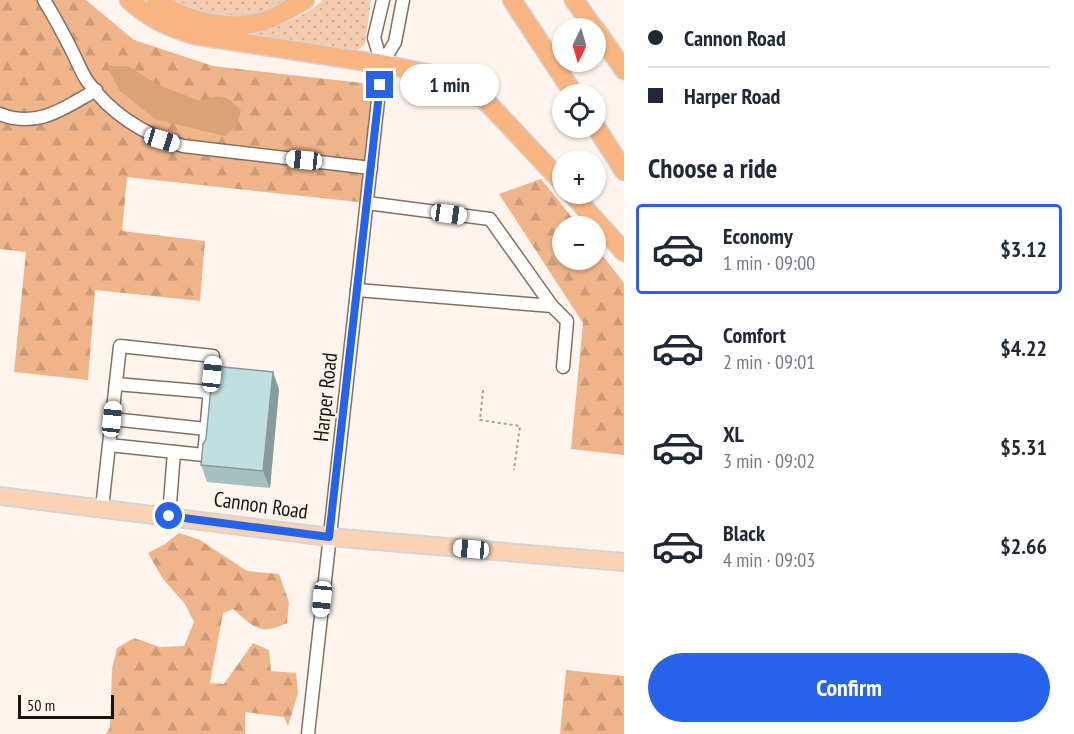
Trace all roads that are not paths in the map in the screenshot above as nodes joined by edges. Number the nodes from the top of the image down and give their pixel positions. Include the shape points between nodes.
1 (44, 0) edge
2 (129, 0) edge
3 (156, 0) edge
4 (305, 0) edge
5 (383, 0) edge
6 (403, 0) edge
7 (512, 0) edge
8 (574, 0) edge
9 (587, 18) edge
10 (606, 45) edge
11 (382, 64) junction
12 (624, 70) edge
13 (567, 84) edge
14 (96, 90) junction
15 (0, 114) edge
16 (603, 138) edge
17 (371, 168) junction
18 (552, 171) edge
19 (624, 171) edge
20 (367, 203) junction
21 (581, 204) edge
22 (624, 252) edge
23 (357, 290) junction
24 (552, 306) junction
25 (562, 367) dead end
26 (116, 384) junction
27 (210, 392) junction
28 (112, 419) junction
29 (206, 429) junction
30 (109, 445) junction
31 (174, 452) junction
32 (0, 496) edge
33 (102, 508) junction
34 (169, 516) junction
35 (329, 537) junction
36 (624, 562) edge
37 (308, 734) edge

1 - 14 street
2 - 11 highway via 156,21 194,35
3 - 4 highway via 195,20 247,24 271,19
5 - 11 street, Harper Road via 375,38
6 - 11 street, Harper Road via 395,42
7 - 13 highway
8 - 9 highway
10 - 12 highway
11 - 17 street, Harper Road
11 - 18 highway via 431,74 486,100
14 - 15 street via 57,112 33,120
14 - 17 street via 130,124 183,146
16 - 19 highway
17 - 20 street, Harper Road
20 - 23 street, Harper Road
20 - 24 street via 490,219
21 - 22 highway
23 - 24 street
23 - 35 street, Harper Road
24 - 25 street via 567,321
26 - 27 street
26 - 27 street via 120,346 213,356
26 - 28 street
27 - 29 street
28 - 29 street
28 - 30 street
29 - 31 street via 204,455
30 - 31 street
30 - 33 street
31 - 34 street
32 - 33 main road, Cannon Road
33 - 34 main road, Cannon Road
34 - 35 main road, Cannon Road
35 - 36 main road, Cannon Road
35 - 37 street, Harper Road

